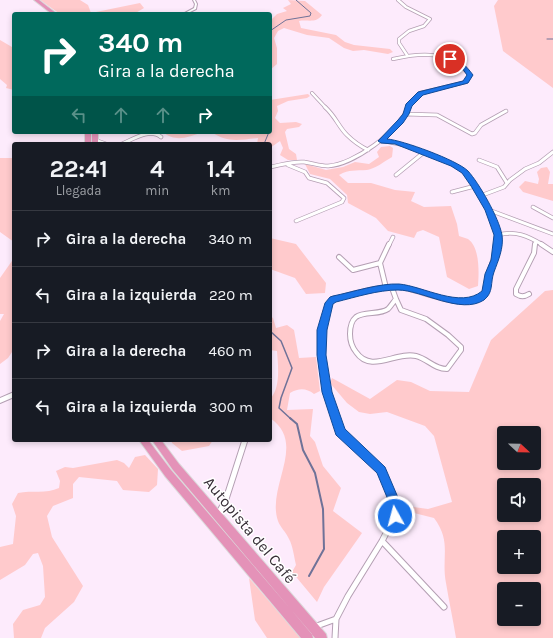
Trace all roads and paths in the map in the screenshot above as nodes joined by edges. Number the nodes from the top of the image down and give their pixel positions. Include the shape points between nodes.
1 (29, 0) edge
2 (36, 0) edge
3 (194, 0) edge
4 (398, 0) edge
5 (45, 12) edge
6 (52, 12) edge
7 (188, 12) edge
8 (407, 55) junction
9 (393, 59) dead end
10 (312, 93) dead end
11 (506, 111) dead end
12 (406, 114) junction
13 (146, 134) edge
14 (146, 134) edge
15 (157, 134) edge
16 (157, 134) edge
17 (161, 137) dead end
18 (381, 141) junction
19 (127, 142) edge
20 (368, 150) junction
21 (553, 152) edge
22 (423, 153) junction
23 (479, 160) dead end
24 (288, 164) junction
25 (272, 166) edge
26 (396, 175) dead end
27 (507, 183) junction
28 (475, 186) junction
29 (452, 192) dead end
30 (480, 196) junction
31 (533, 207) dead end
32 (489, 210) junction
33 (553, 218) edge
34 (296, 221) dead end
35 (553, 234) edge
36 (498, 235) junction
37 (393, 237) dead end
38 (536, 241) junction
39 (553, 252) edge
40 (339, 257) dead end
41 (380, 263) junction
42 (386, 288) junction
43 (392, 288) junction
44 (529, 294) dead end
45 (396, 298) junction
46 (12, 395) edge
47 (0, 401) edge
48 (145, 442) edge
49 (157, 442) edge
50 (244, 442) edge
51 (218, 515) junction
52 (382, 541) junction
53 (444, 607) dead end
54 (336, 619) junction
55 (313, 627) junction
56 (308, 638) edge
57 (322, 638) edge
58 (335, 638) edge

1 - 5 highway
2 - 6 highway
3 - 7 street via 195,8
4 - 8 street via 430,19 429,23 399,39
8 - 9 street
8 - 12 street via 428,53 450,59 464,67 470,75 466,82 420,94 408,105
10 - 20 street via 334,115 346,134
11 - 12 street via 481,125 472,134 437,115
12 - 18 street
13 - 19 street
14 - 15 street
16 - 17 street
18 - 20 street
18 - 22 street via 396,142
20 - 24 street via 336,164
21 - 27 street
22 - 26 street
22 - 28 street via 459,168
23 - 27 street via 498,166
24 - 25 street
24 - 34 street via 305,172 310,178 327,183 344,198 342,202
27 - 30 street via 499,190
28 - 29 street
28 - 30 street
30 - 32 street
31 - 33 street
32 - 35 street
32 - 36 street
36 - 38 street via 513,232 524,234
36 - 43 street via 496,260 489,274 488,288 479,298 462,302 406,288
37 - 41 street
38 - 39 street
38 - 44 street via 534,253 516,289 519,296
40 - 41 street via 353,270
41 - 42 street
42 - 43 street
42 - 52 street via 333,299 329,303 322,330 321,355 327,392 340,432 382,470 396,507 395,516
43 - 45 street
45 - 45 street via 399,309 431,322 461,347 447,369 436,368 415,356 402,355 370,362 359,358 350,334 351,323 356,317 388,310
46 - 47 street
48 - 56 highway, Autopista del Café
49 - 51 highway, Autopista del Café
50 - 51 street via 226,499
51 - 55 highway, Autopista del Café
52 - 53 street
52 - 54 street
54 - 55 street
54 - 58 street
55 - 57 highway, Autopista del Café

